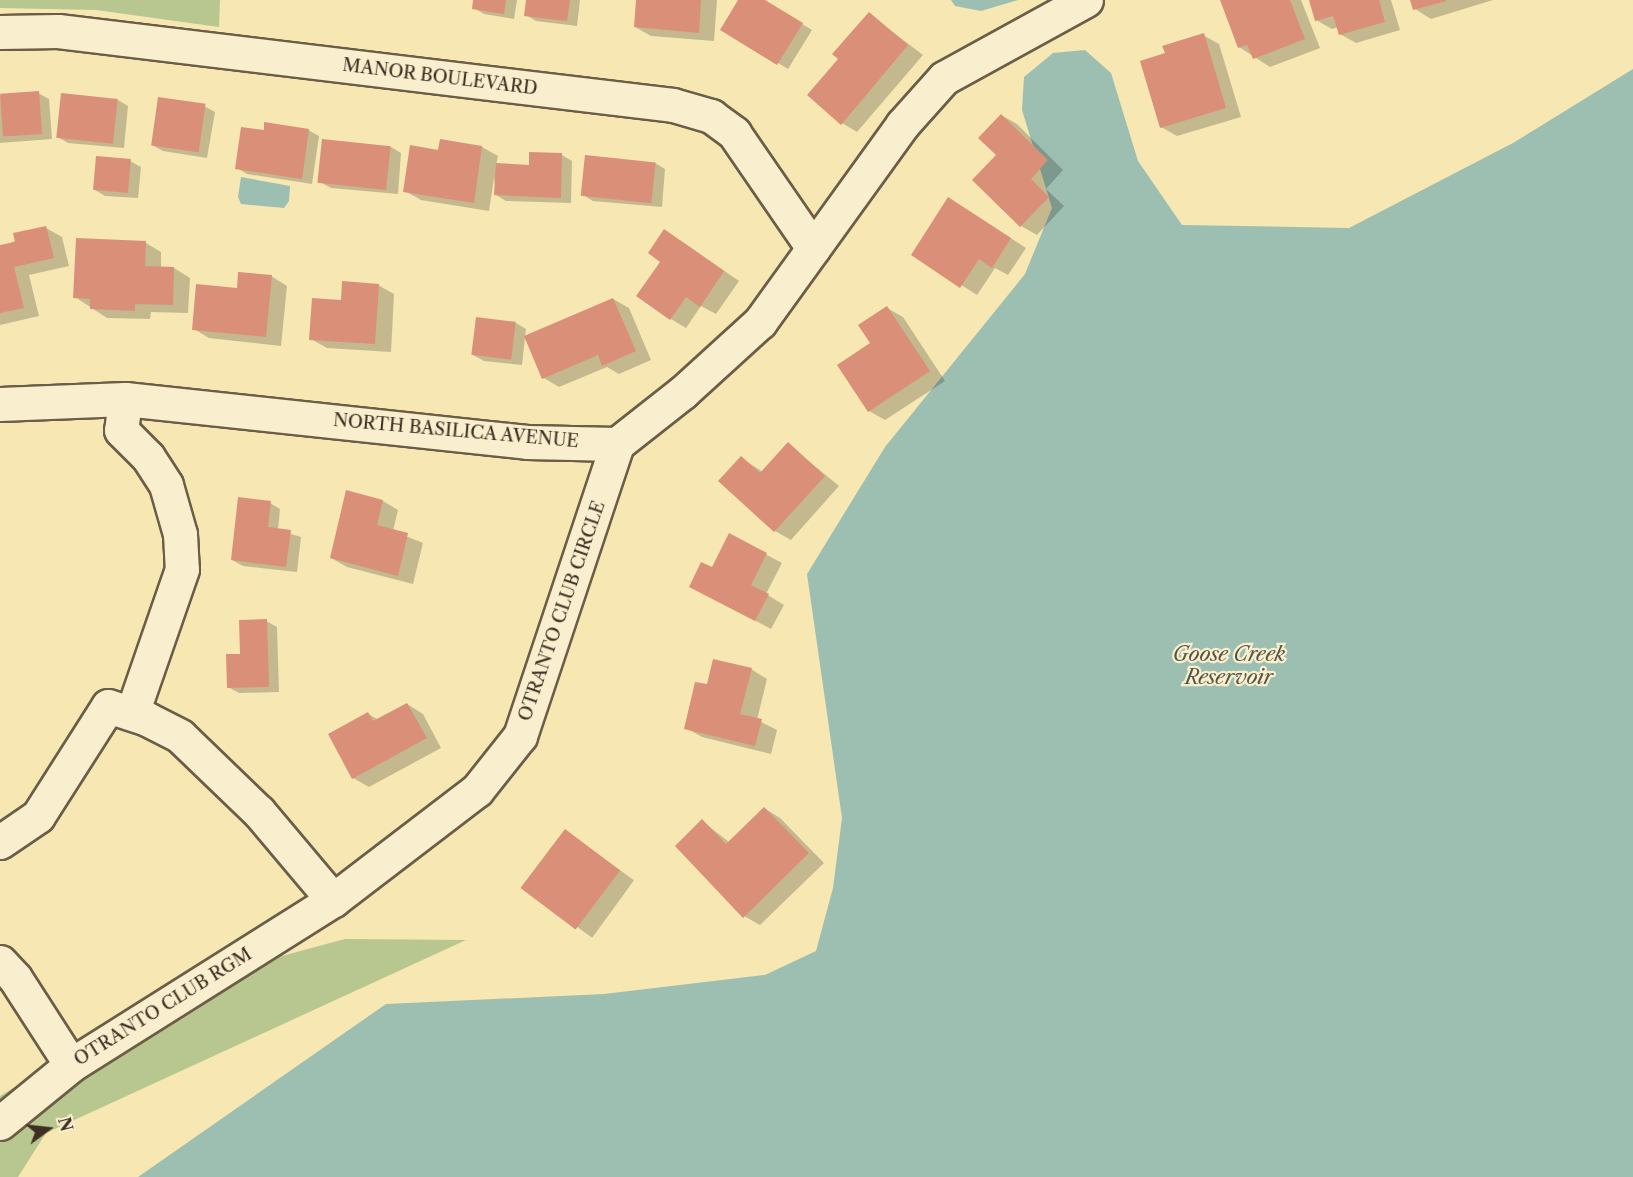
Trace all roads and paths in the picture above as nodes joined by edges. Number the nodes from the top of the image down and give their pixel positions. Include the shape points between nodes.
1 (1086, 0) edge
2 (0, 32) edge
3 (813, 248) junction
4 (125, 399) junction
5 (0, 404) edge
6 (617, 444) junction
7 (132, 713) junction
8 (0, 842) edge
9 (333, 900) junction
10 (0, 962) edge
11 (71, 1065) junction
12 (0, 1123) edge

1 - 3 street via 944,78 902,125
2 - 3 street, MANOR BOULEVARD via 58,31 673,105 711,116 734,133
3 - 6 street via 760,322 683,392
4 - 5 street, NORTH BASILICA AVENUE
4 - 6 street, NORTH BASILICA AVENUE via 527,442
4 - 7 street via 121,430 148,457 166,485 180,534 182,569
6 - 9 street, OTRANTO CLUB CIRCLE via 520,736 477,790
7 - 8 street via 108,706 38,816
7 - 9 street via 180,736 259,812
9 - 11 street, OTRANTO CLUB RGM
10 - 11 street via 15,978
11 - 12 street, OTRANTO CLUB RGM

